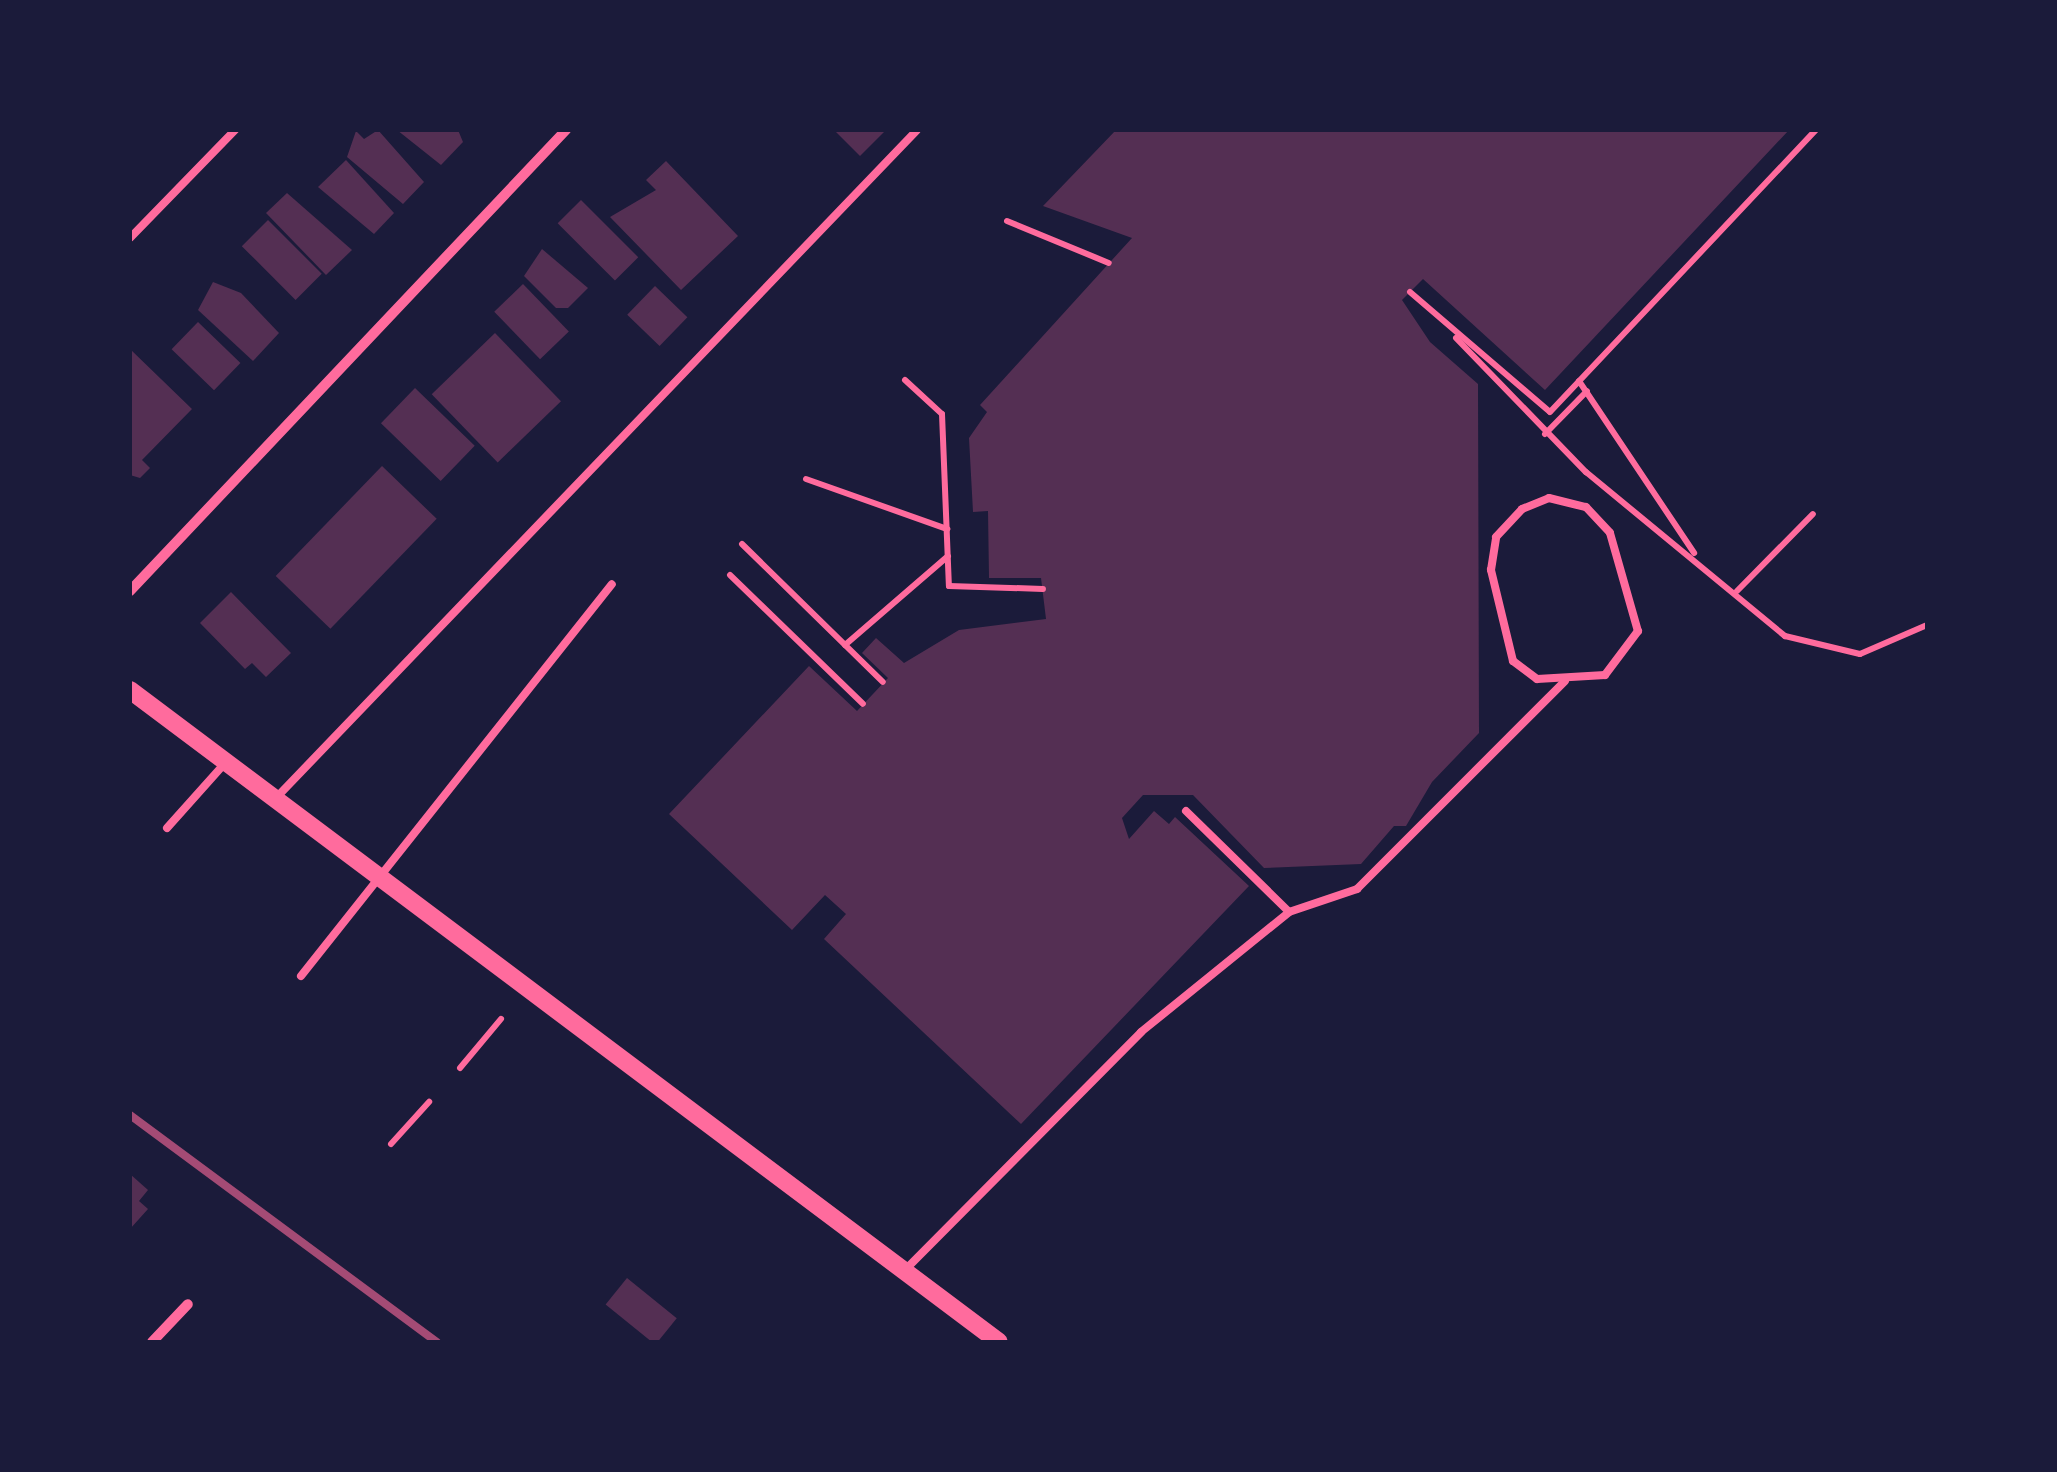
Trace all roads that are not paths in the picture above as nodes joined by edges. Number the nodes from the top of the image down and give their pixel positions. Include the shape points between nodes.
1 (235, 130) edge
2 (566, 130) edge
3 (917, 130) edge
4 (130, 238) edge
5 (612, 584) dead end
6 (130, 591) edge
7 (1565, 681) junction
8 (130, 690) edge
9 (226, 762) junction
10 (275, 799) junction
11 (1186, 811) dead end
12 (167, 828) dead end
13 (379, 877) junction
14 (1289, 912) junction
15 (301, 976) dead end
16 (904, 1270) junction
17 (188, 1304) dead end
18 (152, 1342) edge
19 (999, 1342) edge

1 - 4 lane
2 - 6 street
3 - 10 lane
5 - 13 lane
7 - 7 lane via 1537,679 1513,661 1492,570 1496,536 1549,498 1586,507 1610,532 1638,631 1605,676
7 - 14 lane via 1356,889
8 - 9 street
9 - 10 street
9 - 12 lane
10 - 13 street
11 - 14 lane
13 - 15 lane
13 - 16 street
14 - 16 lane via 1141,1032
16 - 19 street
17 - 18 street

